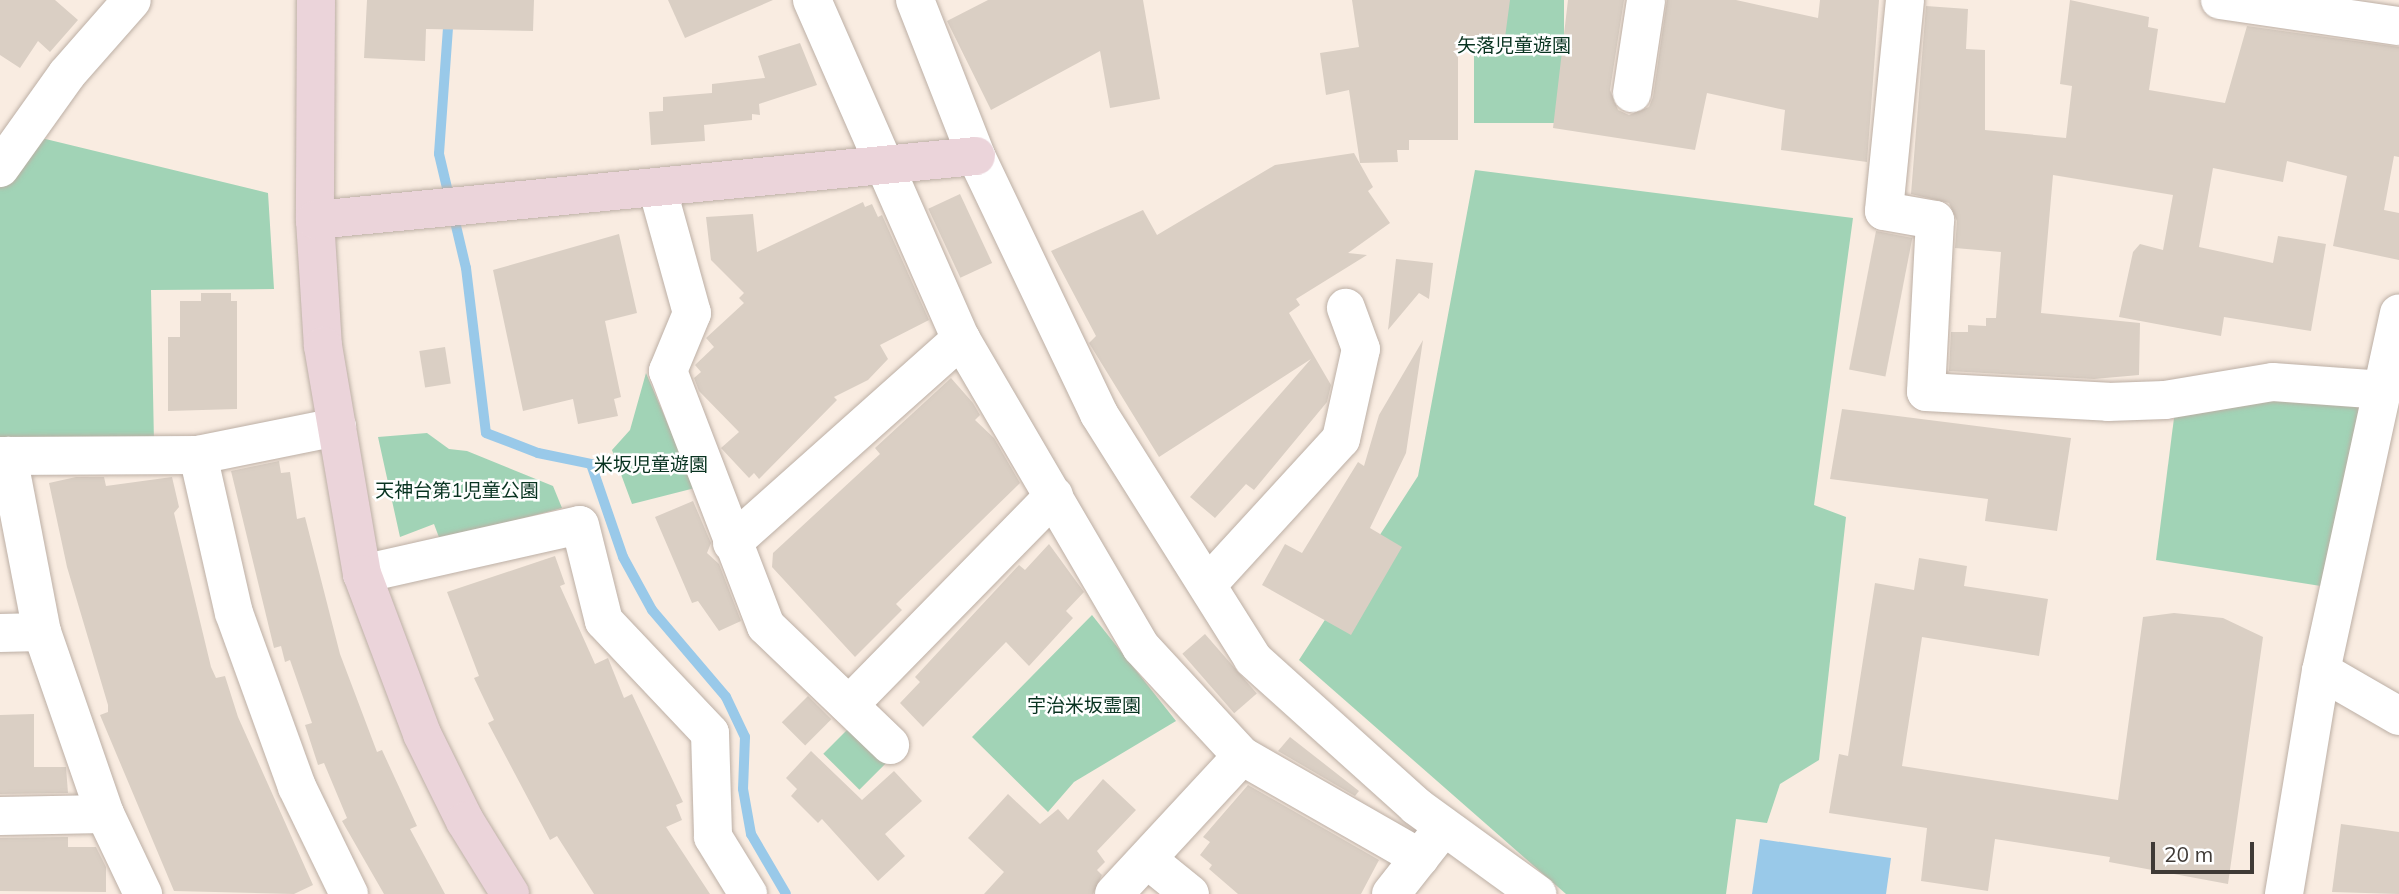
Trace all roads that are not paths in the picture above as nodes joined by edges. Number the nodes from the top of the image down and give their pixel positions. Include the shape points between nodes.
1 (132, 0) edge
2 (316, 0) edge
3 (813, 0) edge
4 (915, 0) edge
5 (1646, 0) edge
6 (1905, 0) edge
7 (2220, 0) edge
8 (2399, 26) edge
9 (1632, 93) dead end
10 (976, 156) junction
11 (886, 165) junction
12 (0, 168) edge
13 (657, 187) junction
14 (314, 220) junction
15 (1346, 309) dead end
16 (2399, 313) edge
17 (961, 339) junction
18 (2384, 390) junction
19 (337, 427) junction
20 (198, 455) junction
21 (4, 456) edge
22 (1054, 496) junction
23 (732, 543) junction
24 (362, 574) junction
25 (1209, 583) junction
26 (42, 632) junction
27 (0, 633) edge
28 (2321, 671) junction
29 (849, 705) junction
30 (2399, 716) edge
31 (890, 745) dead end
32 (1242, 756) junction
33 (105, 814) junction
34 (0, 816) edge
35 (1444, 827) junction
36 (1420, 858) junction
37 (1148, 860) junction
38 (143, 894) edge
39 (349, 894) edge
40 (510, 894) edge
41 (748, 894) edge
42 (1114, 894) edge
43 (1190, 894) edge
44 (1391, 894) edge
45 (1536, 894) edge
46 (2284, 894) edge

1 - 12 street via 67,74
2 - 14 street
3 - 11 street
4 - 10 street
5 - 9 street
6 - 18 street via 1884,211 1935,220 1926,392 2108,402 2165,400 2273,382
7 - 8 street
10 - 11 street
10 - 25 street via 1099,414
11 - 13 street
11 - 17 street
13 - 14 street
13 - 23 street via 692,313 668,371
14 - 19 street via 323,346
15 - 25 street via 1361,349 1341,439
16 - 18 street
17 - 22 street
17 - 23 street
18 - 28 street
19 - 20 street
19 - 24 street
20 - 21 street
20 - 39 street via 234,612 296,787
21 - 26 street
22 - 29 street
22 - 32 street via 1140,647
23 - 29 street via 766,626
24 - 40 street via 422,734 465,821
24 - 41 street via 580,525 604,621 710,733 713,837
25 - 35 street via 1253,659
26 - 27 street
26 - 33 street
28 - 30 street
28 - 46 street
29 - 31 street
32 - 36 street
32 - 37 street
33 - 34 street
33 - 38 street
35 - 36 street
35 - 45 street
36 - 44 street
37 - 42 street
37 - 43 street

